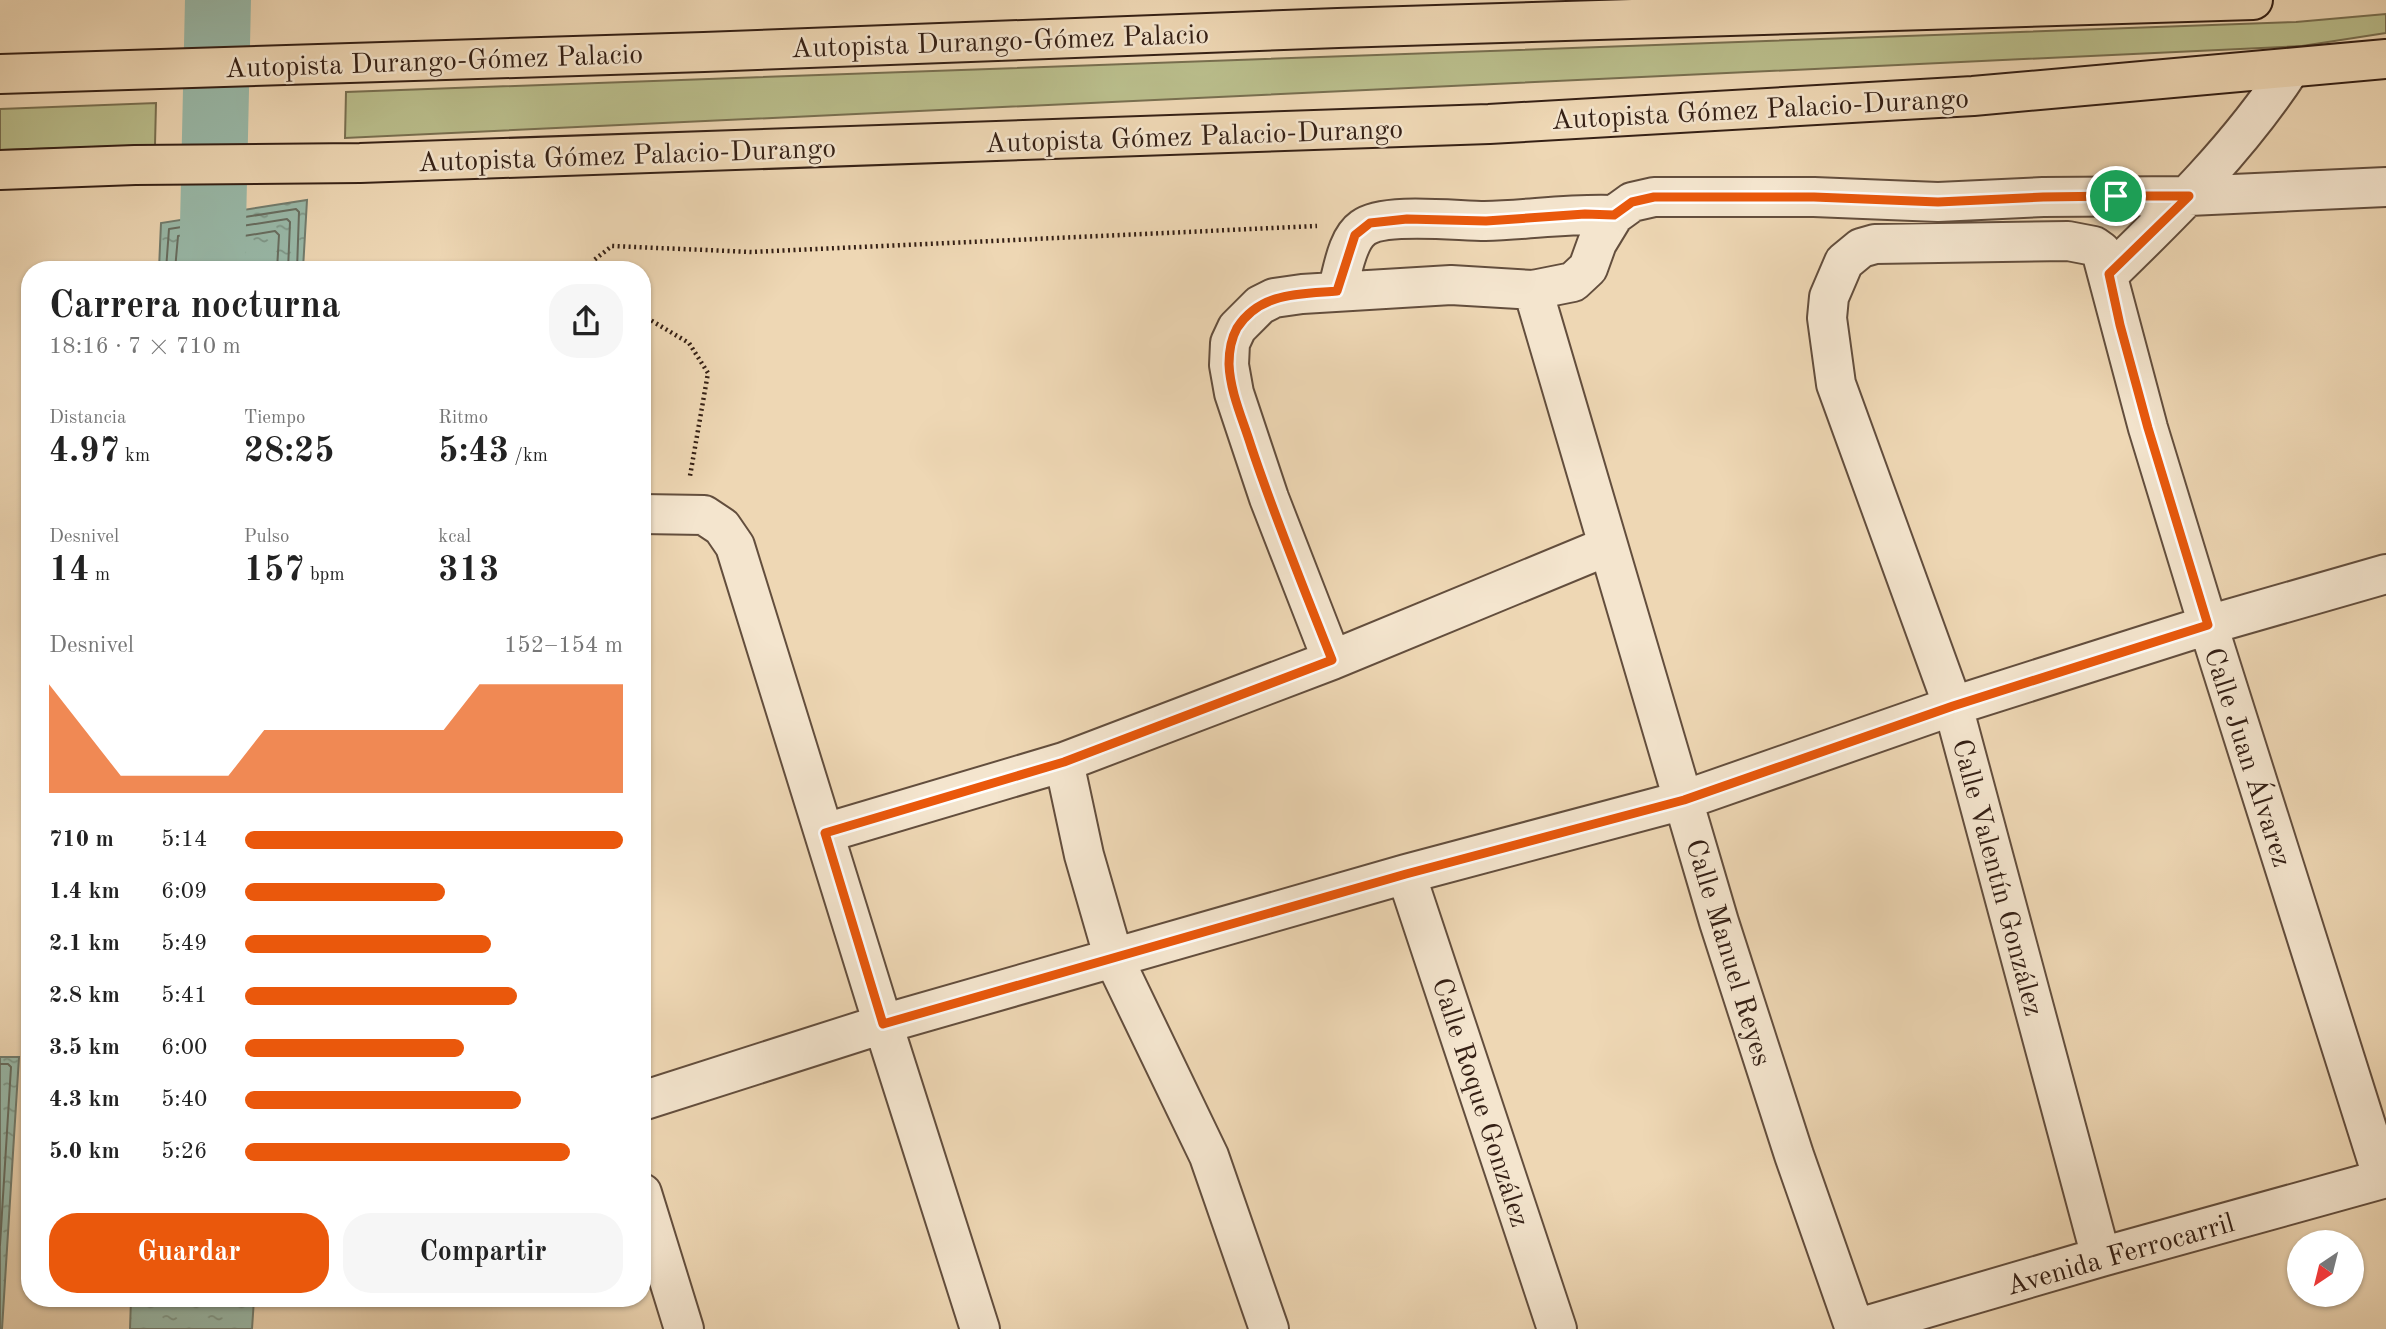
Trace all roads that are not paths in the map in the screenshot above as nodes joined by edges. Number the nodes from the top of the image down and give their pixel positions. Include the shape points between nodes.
1 (2253, 0) edge
2 (2386, 59) edge
3 (2290, 69) junction
4 (0, 74) edge
5 (0, 170) edge
6 (2386, 187) edge
7 (2189, 196) junction
8 (1873, 199) junction
9 (1614, 215) junction
10 (1852, 255) junction
11 (2105, 263) junction
12 (1533, 290) junction
13 (1337, 291) junction
14 (651, 514) edge
15 (1608, 546) junction
16 (2386, 574) edge
17 (2208, 625) junction
18 (1332, 660) junction
19 (1953, 706) junction
20 (1064, 762) junction
21 (1684, 800) junction
22 (825, 833) junction
23 (1406, 874) junction
24 (1114, 959) junction
25 (883, 1024) junction
26 (651, 1098) edge
27 (2384, 1178) edge
28 (651, 1222) edge
29 (2101, 1257) junction
30 (684, 1329) edge
31 (980, 1329) edge
32 (1269, 1329) edge
33 (1557, 1329) edge
34 (1855, 1329) edge

1 - 4 highway, Autopista Durango-Gómez Palacio
2 - 3 highway, Autopista Gómez Palacio-Durango
3 - 5 highway, Autopista Gómez Palacio-Durango via 1972,96 1489,124 360,163
3 - 7 street via 2264,108
6 - 7 street
7 - 8 street via 1938,202
7 - 11 street
8 - 9 street via 1654,197 1632,202
8 - 10 street, Calle Valentín González
9 - 12 street via 1588,268 1573,282
9 - 13 street via 1370,223 1355,235
10 - 11 street via 1875,244 2068,241 2094,247
10 - 19 street, Calle Valentín González via 1829,297 1827,318 1836,384
11 - 17 street, Calle Juan Álvarez via 2148,428
12 - 13 street via 1451,285
12 - 15 street, Calle Manuel Reyes
13 - 18 street via 1274,298 1260,304 1230,343 1229,365 1269,498
14 - 22 street via 704,515 722,527 736,546
15 - 18 street
15 - 21 street, Calle Manuel Reyes
16 - 17 street
17 - 19 street
17 - 27 street, Calle Juan Álvarez
18 - 20 street
19 - 21 street
19 - 29 street, Calle Valentín González
20 - 22 street
20 - 24 street
21 - 23 street
21 - 34 street, Calle Manuel Reyes via 1794,1156
22 - 25 street
23 - 24 street
23 - 33 street, Calle Roque González
24 - 25 street
24 - 32 street via 1209,1156
25 - 26 street
25 - 31 street
27 - 29 street, Avenida Ferrocarril
28 - 30 street
29 - 34 street, Avenida Ferrocarril

